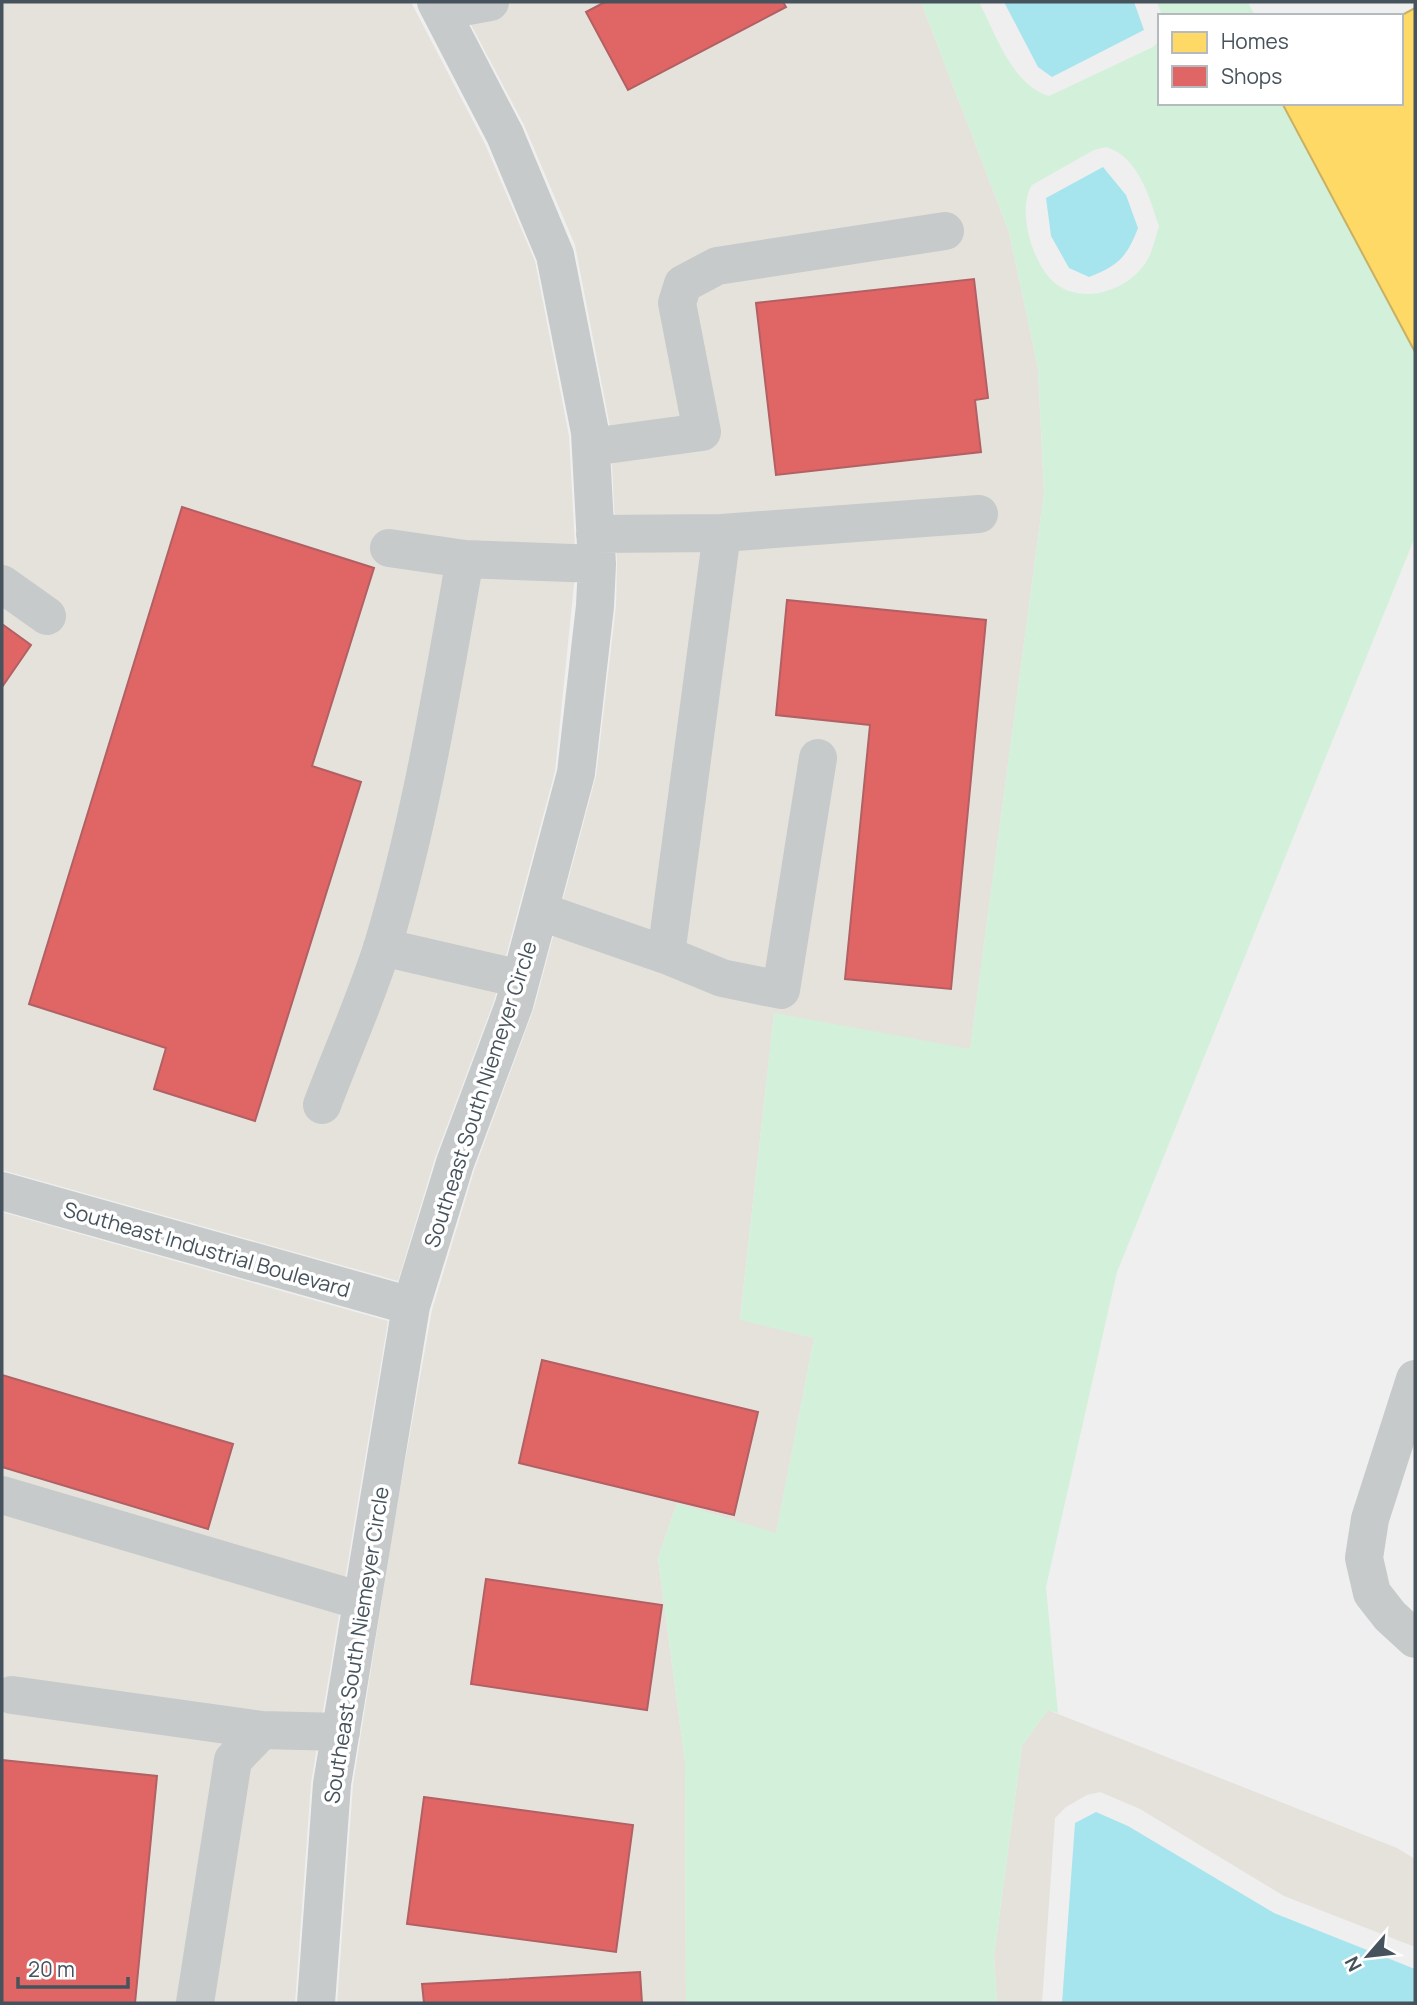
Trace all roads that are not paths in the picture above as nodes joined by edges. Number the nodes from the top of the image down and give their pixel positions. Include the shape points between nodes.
1 (490, 2) edge
2 (438, 6) edge
3 (946, 231) dead end
4 (590, 447) junction
5 (979, 514) dead end
6 (722, 533) junction
7 (390, 548) dead end
8 (596, 549) junction
9 (465, 559) junction
10 (2, 584) edge
11 (47, 616) dead end
12 (818, 758) dead end
13 (539, 911) junction
14 (382, 947) junction
15 (666, 955) junction
16 (521, 979) junction
17 (322, 1105) dead end
18 (2, 1191) edge
19 (411, 1306) junction
20 (1415, 1379) edge
21 (2, 1495) edge
22 (361, 1601) junction
23 (1415, 1639) edge
24 (12, 1695) dead end
25 (262, 1730) junction
26 (341, 1732) junction
27 (195, 2003) edge
28 (316, 2003) edge

1 - 2 street
2 - 4 street, Southeast South Niemeyer Circle via 505,135 555,255
3 - 4 street via 717,266 683,284 677,303 702,432
4 - 8 street, Southeast South Niemeyer Circle
5 - 6 street
6 - 8 street
6 - 15 street
7 - 9 street
8 - 9 street
8 - 13 street, Southeast South Niemeyer Circle via 595,606 576,773
9 - 14 street via 423,791
10 - 11 street
12 - 15 street via 780,990 722,978
13 - 15 street
13 - 16 street, Southeast South Niemeyer Circle
14 - 16 street
14 - 17 street
16 - 19 street, Southeast South Niemeyer Circle via 455,1163
18 - 19 street, Southeast Industrial Boulevard
19 - 22 street, Southeast South Niemeyer Circle
20 - 23 street via 1370,1519 1364,1558 1372,1593
21 - 22 street
22 - 26 street, Southeast South Niemeyer Circle
24 - 25 street
25 - 26 street
25 - 27 street via 233,1760
26 - 28 street, Southeast South Niemeyer Circle via 332,1784

